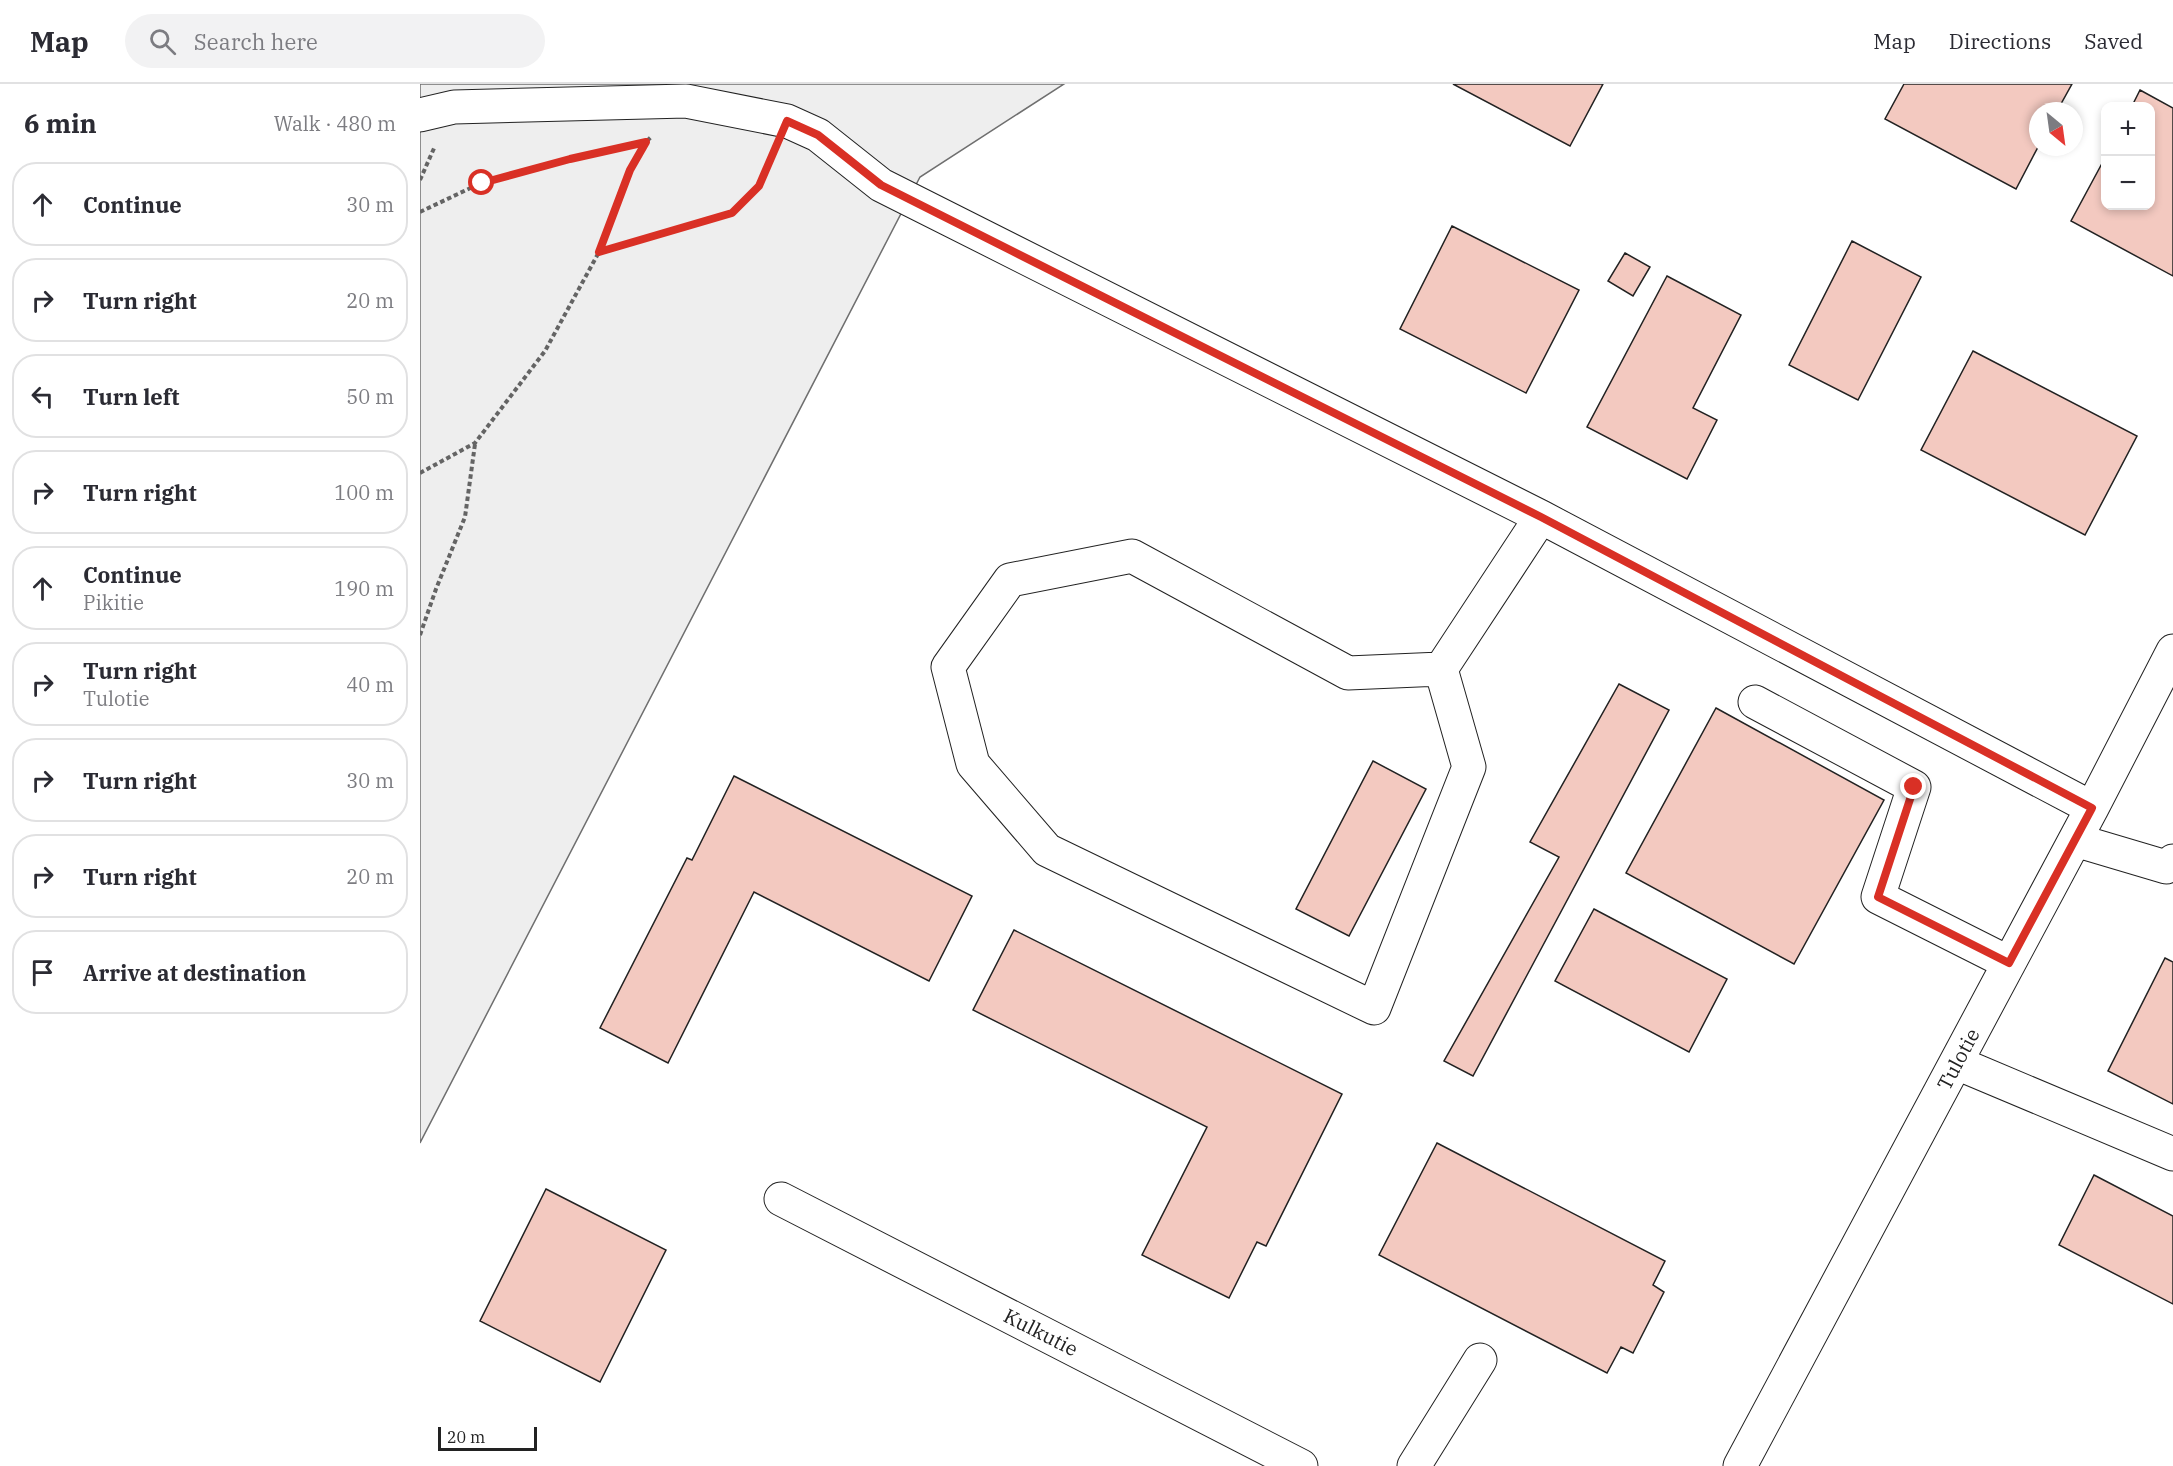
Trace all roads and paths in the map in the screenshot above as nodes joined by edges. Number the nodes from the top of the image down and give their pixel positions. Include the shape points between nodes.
1 (686, 101) junction
2 (420, 115) edge
3 (787, 121) junction
4 (646, 142) junction
5 (420, 212) edge
6 (599, 252) junction
7 (476, 443) junction
8 (420, 473) edge
9 (1541, 517) junction
10 (420, 635) edge
11 (2173, 651) edge
12 (1441, 669) junction
13 (1755, 702) dead end
14 (2092, 808) junction
15 (2075, 840) junction
16 (2173, 861) edge
17 (2009, 963) junction
18 (1957, 1063) junction
19 (2173, 1154) edge
20 (780, 1199) dead end
21 (1480, 1360) dead end
22 (1301, 1466) edge
23 (1414, 1466) edge
24 (1740, 1466) edge

1 - 2 street via 454,107
1 - 3 street
1 - 4 path
3 - 6 path via 759,186 732,213
3 - 9 street via 818,135 881,185
4 - 5 path via 482,183
4 - 6 path via 630,170
6 - 7 path via 544,351
7 - 8 path
7 - 10 path via 465,517
9 - 12 street
9 - 14 street
11 - 14 street, Tulotie
12 - 12 street via 1348,673 1132,556 1010,580 948,667 973,764 1047,850 1374,1008 1469,767
13 - 17 street via 1914,787 1878,897
14 - 15 street, Tulotie
15 - 16 street via 2166,867
15 - 17 street, Tulotie
17 - 18 street, Tulotie
18 - 19 street
18 - 24 street, Tulotie
20 - 22 street, Kulkutie
21 - 23 street

